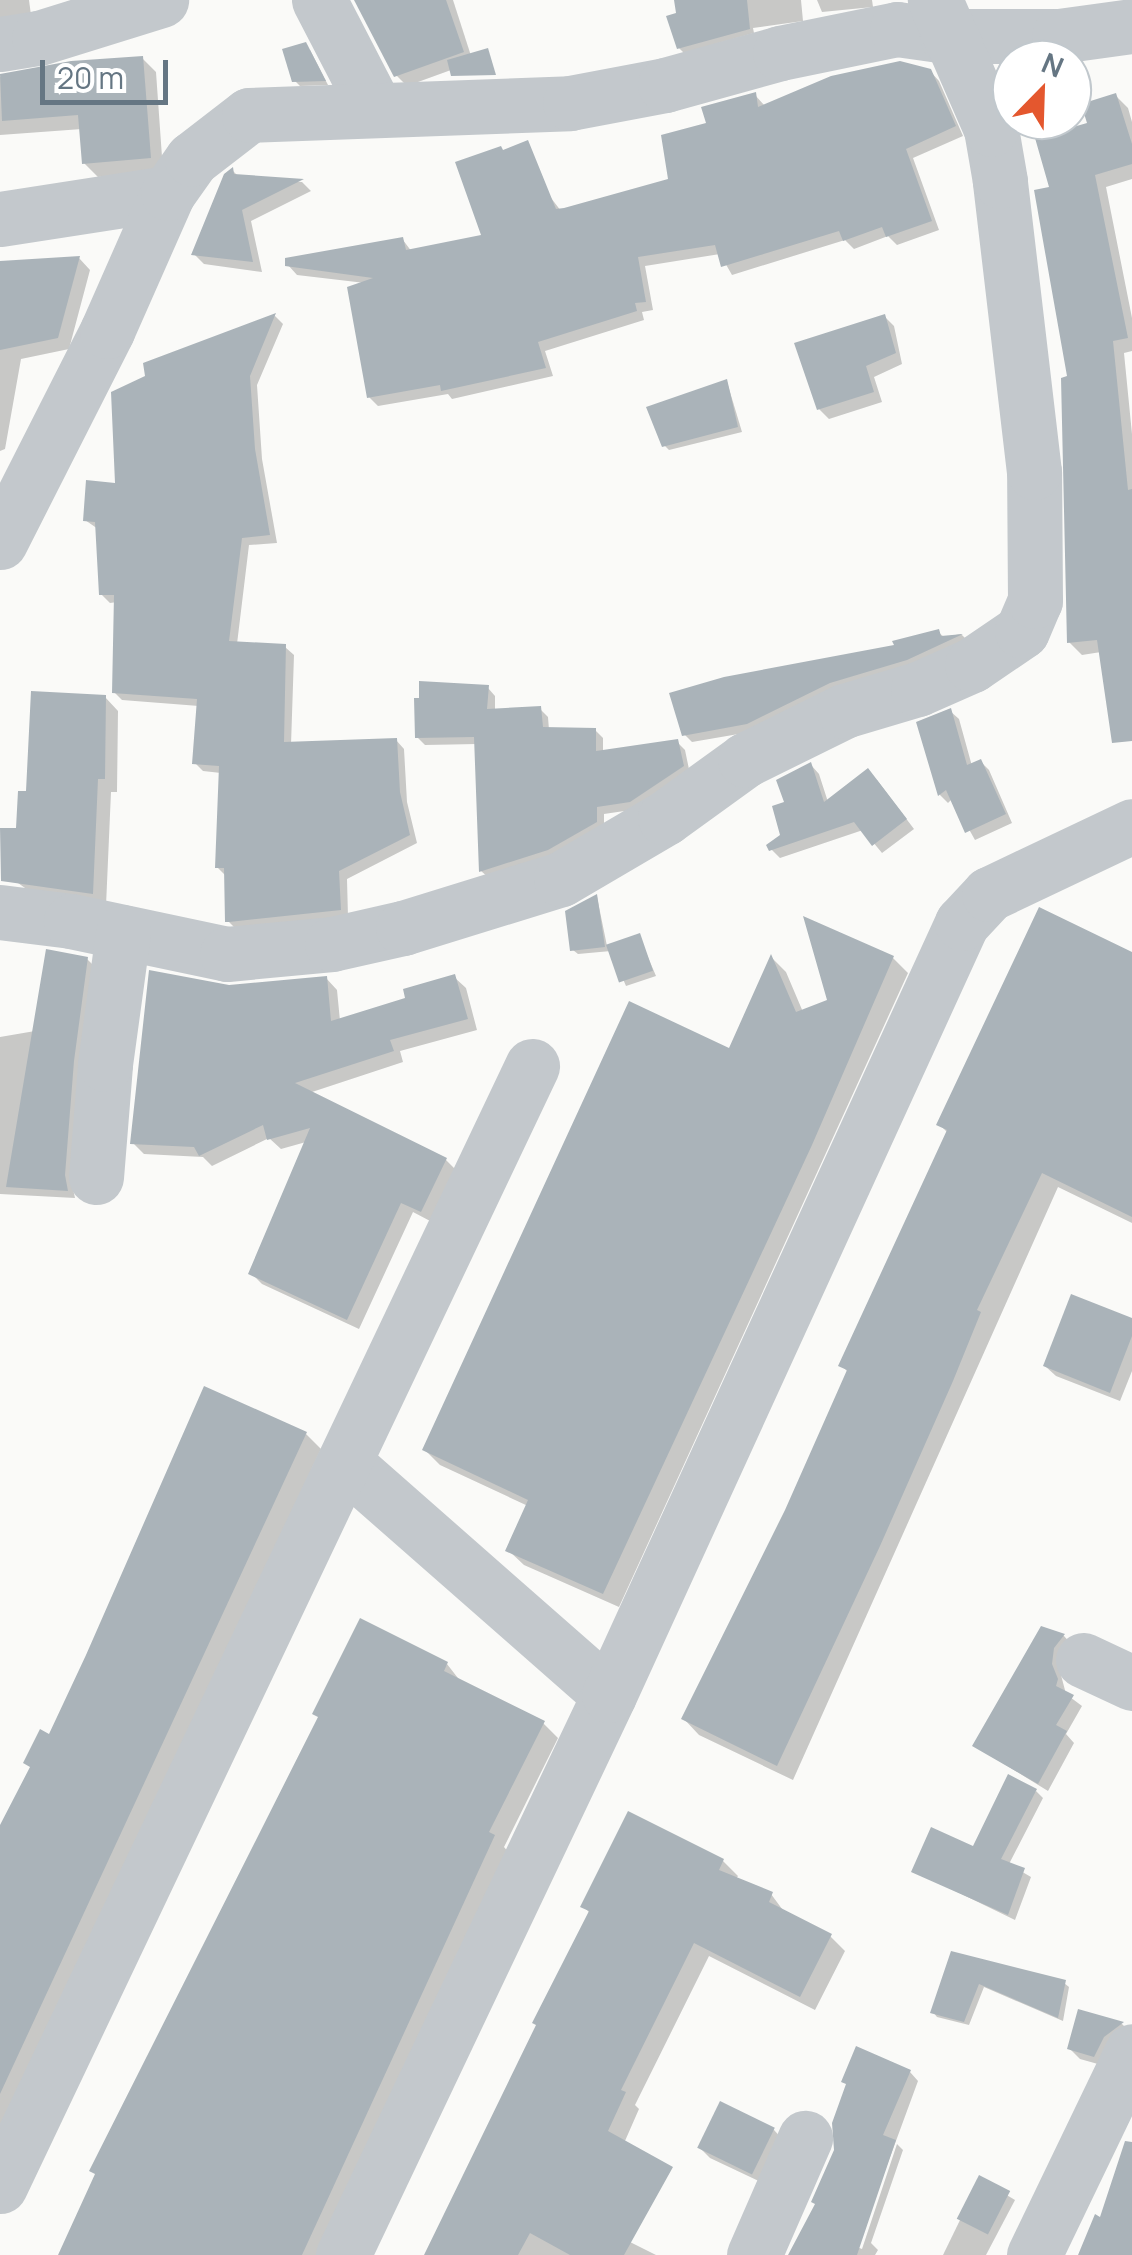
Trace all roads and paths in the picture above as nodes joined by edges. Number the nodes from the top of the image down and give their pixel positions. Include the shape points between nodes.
1 (161, 0) edge
2 (319, 0) edge
3 (941, 18) edge
4 (1132, 26) edge
5 (0, 44) edge
6 (375, 108) junction
7 (168, 194) junction
8 (0, 219) edge
9 (0, 542) edge
10 (1132, 826) edge
11 (0, 912) edge
12 (123, 932) junction
13 (532, 1066) dead end
14 (96, 1177) dead end
15 (345, 1463) junction
16 (1083, 1660) dead end
17 (1132, 1684) edge
18 (609, 1694) junction
19 (1132, 2052) edge
20 (806, 2138) dead end
21 (0, 2186) edge
22 (343, 2255) edge
23 (754, 2255) edge
24 (1034, 2255) edge

1 - 5 street
2 - 6 street
3 - 4 street via 1059,36
3 - 6 street via 570,104
3 - 12 street via 974,81 1000,181 1034,472 1035,602 1022,632 986,658 918,690 796,733 745,760 632,840 533,890 316,946 227,954
6 - 7 street via 248,115 192,159
7 - 8 street
7 - 9 street
10 - 18 street via 988,894 962,923
11 - 12 street
12 - 14 street
13 - 15 street
15 - 18 street
15 - 21 street
16 - 17 street
18 - 22 street
19 - 24 street
20 - 23 street

